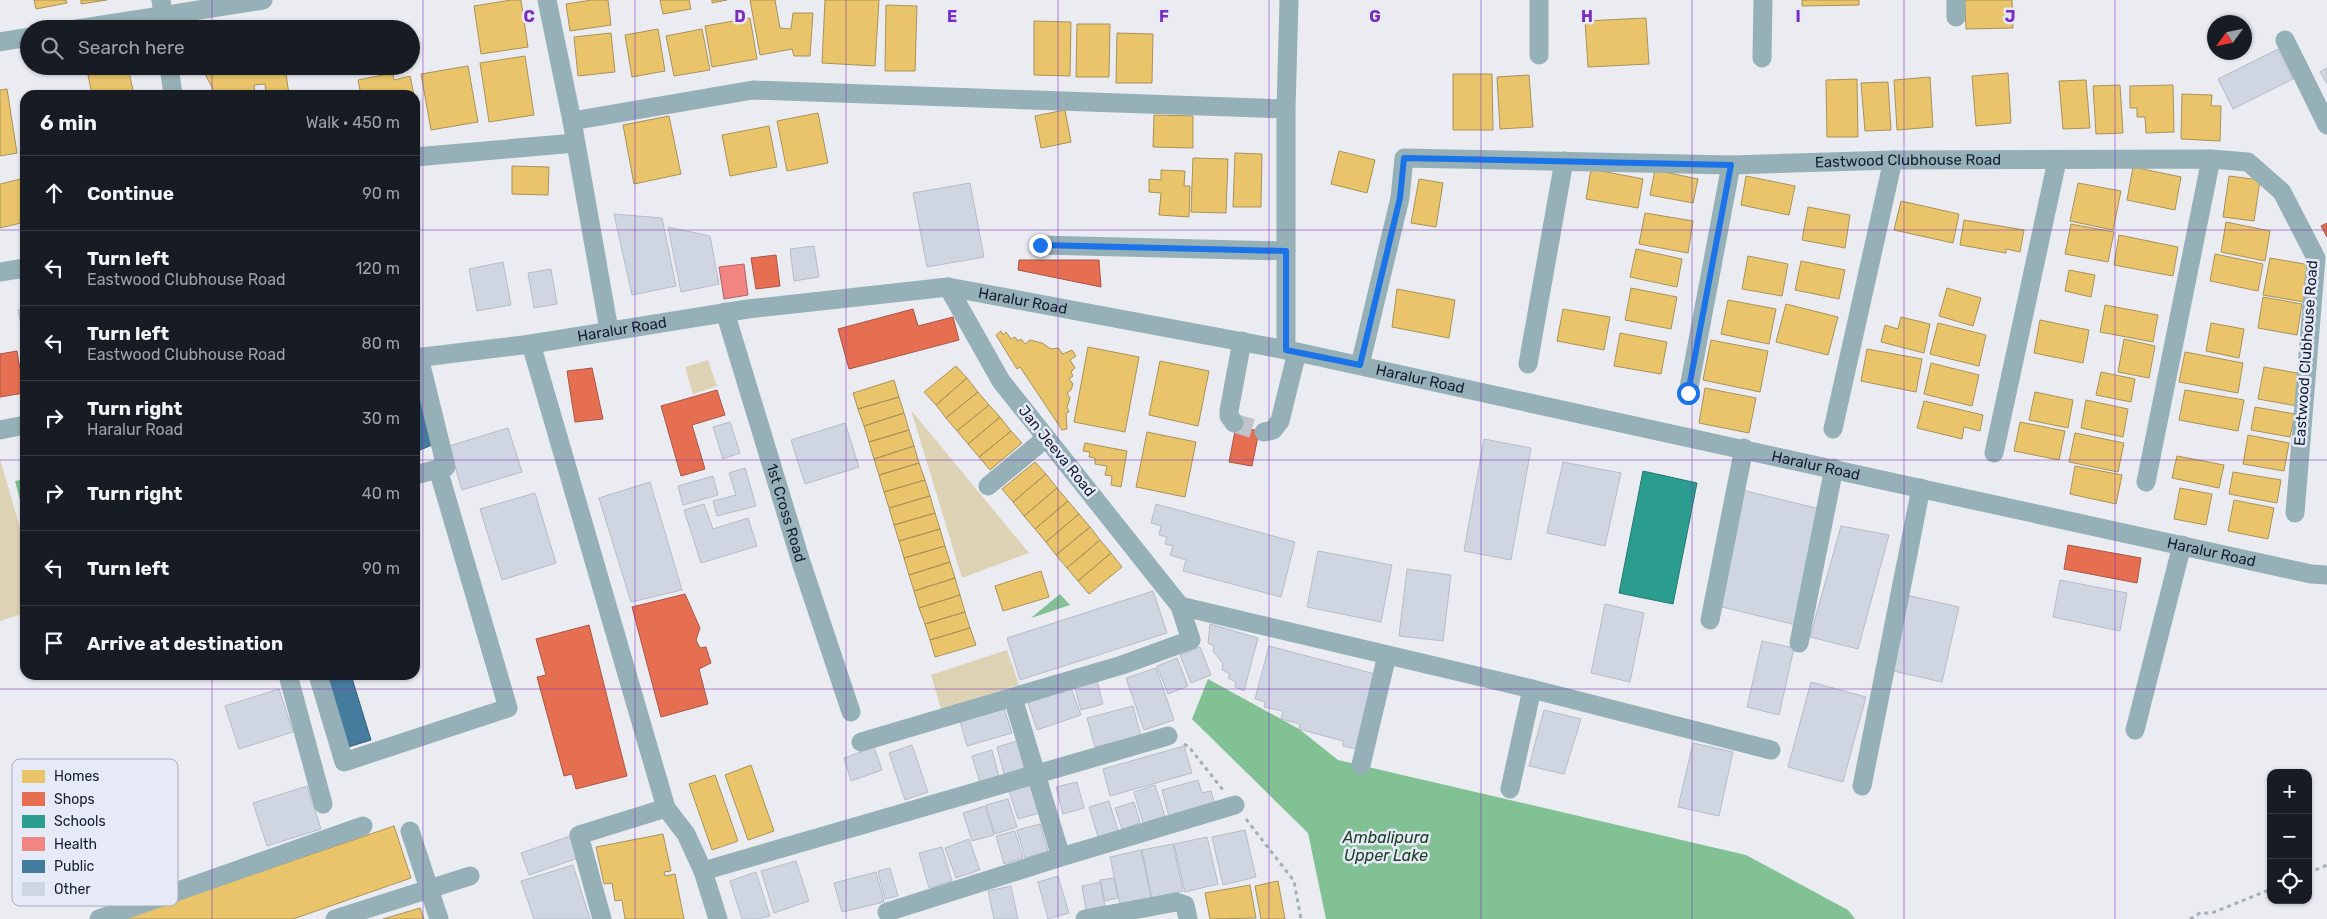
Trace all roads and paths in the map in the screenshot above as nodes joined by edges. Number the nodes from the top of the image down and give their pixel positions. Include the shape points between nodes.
1 (263, 0) edge
2 (547, 0) edge
3 (1289, 0) edge
4 (1539, 0) edge
5 (1763, 0) edge
6 (163, 15) edge
7 (132, 20) edge
8 (20, 39) edge
9 (2284, 40) dead end
10 (0, 42) edge
11 (1539, 55) dead end
12 (1762, 58) dead end
13 (170, 75) edge
14 (171, 90) edge
15 (1286, 109) junction
16 (572, 122) junction
17 (2327, 125) edge
18 (575, 143) junction
19 (420, 157) edge
20 (2211, 159) junction
21 (1893, 160) junction
22 (2057, 161) junction
23 (1564, 162) junction
24 (1731, 165) junction
25 (1040, 245) dead end
26 (1286, 251) junction
27 (20, 269) edge
28 (0, 272) edge
29 (948, 287) junction
30 (725, 312) junction
31 (608, 330) junction
32 (1242, 341) junction
33 (531, 344) junction
34 (1292, 351) junction
35 (420, 358) edge
36 (1528, 364) dead end
37 (1360, 365) junction
38 (420, 369) edge
39 (1688, 393) dead end
40 (1234, 423) dead end
41 (20, 426) edge
42 (1833, 429) dead end
43 (0, 430) edge
44 (1264, 432) dead end
45 (1046, 438) junction
46 (1744, 448) junction
47 (1994, 453) dead end
48 (1834, 468) junction
49 (438, 469) junction
50 (420, 474) edge
51 (2146, 482) dead end
52 (988, 486) dead end
53 (1921, 488) junction
54 (2295, 513) dead end
55 (2182, 545) junction
56 (2327, 575) edge
57 (1180, 606) junction
58 (1710, 620) dead end
59 (1799, 642) dead end
60 (1387, 655) junction
61 (289, 680) edge
62 (319, 680) edge
63 (1532, 689) junction
64 (1013, 698) junction
65 (851, 712) dead end
66 (2135, 730) dead end
67 (1168, 736) dead end
68 (861, 742) dead end
69 (1771, 750) dead end
70 (1361, 765) dead end
71 (1035, 773) junction
72 (1862, 786) dead end
73 (1510, 789) dead end
74 (323, 804) dead end
75 (1235, 806) dead end
76 (666, 808) junction
77 (363, 826) dead end
78 (410, 830) dead end
79 (1061, 857) junction
80 (2327, 865) edge
81 (703, 871) junction
82 (2312, 871) edge
83 (470, 876) dead end
84 (430, 890) junction
85 (2267, 890) edge
86 (178, 891) edge
87 (136, 906) edge
88 (887, 912) dead end
89 (99, 919) edge
90 (335, 919) edge
91 (439, 919) edge
92 (602, 919) edge
93 (718, 919) edge
94 (1085, 919) edge
95 (1188, 919) edge
96 (2190, 919) edge

1 - 6 street
2 - 16 street
3 - 15 street
4 - 11 street
5 - 12 street
6 - 7 street
8 - 10 street
9 - 17 street
13 - 14 street
15 - 16 street via 753,90
15 - 26 street
16 - 18 street
18 - 19 street
18 - 31 street
20 - 22 street, Eastwood Clubhouse Road
20 - 51 street
20 - 54 street, Eastwood Clubhouse Road via 2248,162 2282,192 2316,258
21 - 22 street, Eastwood Clubhouse Road
21 - 24 street, Eastwood Clubhouse Road
21 - 42 street
22 - 47 street
23 - 24 street, Eastwood Clubhouse Road
23 - 36 street
23 - 37 street, Eastwood Clubhouse Road via 1404,158 1400,198
24 - 39 street
25 - 26 street
26 - 34 street
27 - 28 street
29 - 30 street, Haralur Road
29 - 32 street, Haralur Road
29 - 45 street, Jan Jeeva Road via 1001,381
30 - 31 street, Haralur Road
30 - 65 street, 1st Cross Road via 801,562
31 - 33 street, Haralur Road
32 - 34 street, Haralur Road
32 - 40 street via 1229,411
33 - 35 street, Haralur Road
33 - 76 street
34 - 37 street, Haralur Road
34 - 44 street via 1280,421 1273,430
37 - 46 street, Haralur Road
38 - 49 street via 446,467
41 - 43 street
45 - 52 street
45 - 57 street, Jan Jeeva Road
46 - 48 street, Haralur Road
46 - 58 street
48 - 53 street, Haralur Road
48 - 59 street
49 - 50 street
49 - 62 street via 508,708 344,762
53 - 55 street, Haralur Road
53 - 72 street
55 - 56 street, Haralur Road
55 - 66 street
57 - 60 street
57 - 64 street via 1191,640
60 - 63 street
60 - 70 street
61 - 74 street
63 - 69 street
63 - 73 street
64 - 68 street
64 - 71 street
67 - 71 street
71 - 79 street
71 - 81 street
75 - 79 street
76 - 81 street via 686,834
76 - 92 street via 579,835
77 - 86 street
78 - 84 street
79 - 88 street
80 - 82 path
81 - 93 street
83 - 84 street
84 - 90 street
84 - 91 street
85 - 96 path
87 - 89 street
94 - 95 street via 1176,902 1185,905

